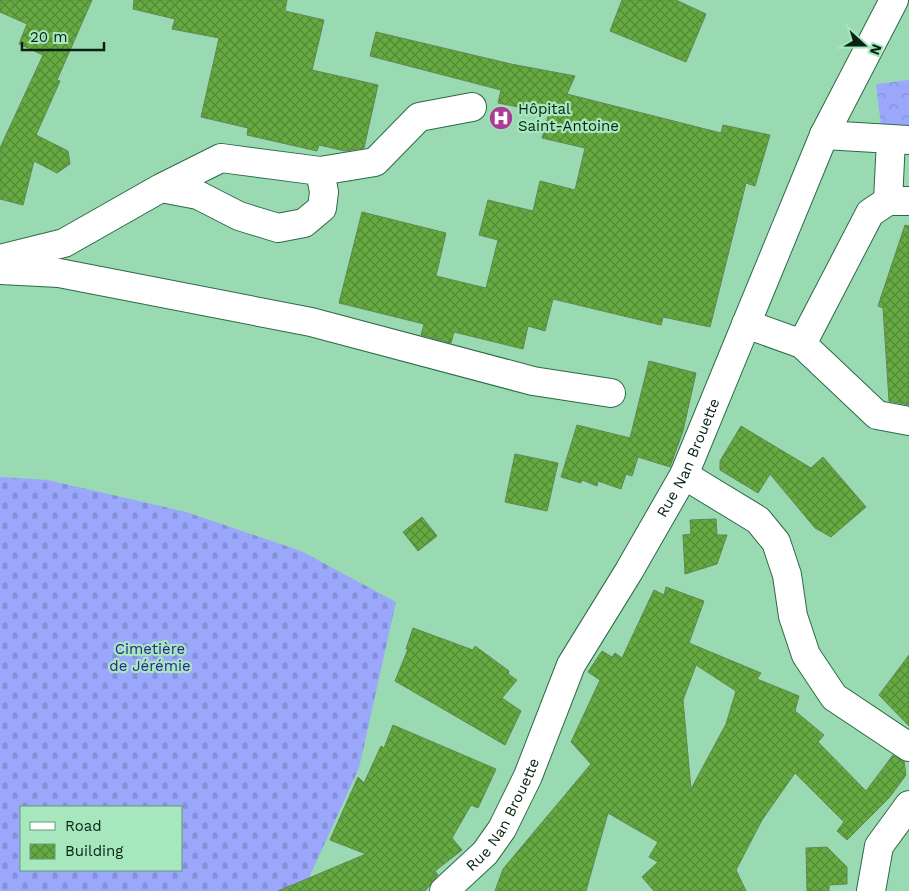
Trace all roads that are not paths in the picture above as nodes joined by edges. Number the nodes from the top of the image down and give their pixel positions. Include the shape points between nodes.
1 (894, 0) edge
2 (472, 107) dead end
3 (824, 135) junction
4 (900, 140) edge
5 (320, 171) junction
6 (161, 188) junction
7 (899, 201) edge
8 (0, 260) edge
9 (0, 270) edge
10 (746, 324) junction
11 (802, 344) junction
12 (611, 393) dead end
13 (909, 421) edge
14 (684, 475) junction
15 (909, 747) edge
16 (909, 805) edge
17 (444, 891) edge
18 (871, 891) edge

1 - 3 street, Rue Nan Brouette
2 - 5 street via 419,117 375,162
3 - 4 street
3 - 10 street, Rue Nan Brouette
4 - 7 street
5 - 6 street via 221,158
5 - 6 street via 324,192 322,208 304,223 278,228 239,216 198,195
6 - 8 street via 64,242
7 - 11 street via 870,213
9 - 12 street via 59,273 311,322 533,381
10 - 11 street
10 - 14 street, Rue Nan Brouette
11 - 13 street via 878,415
14 - 15 street via 758,520 770,534 787,575 794,616 806,654 834,697
14 - 17 street, Rue Nan Brouette via 630,571 571,665 528,776 502,829 485,853
16 - 18 street via 879,846

